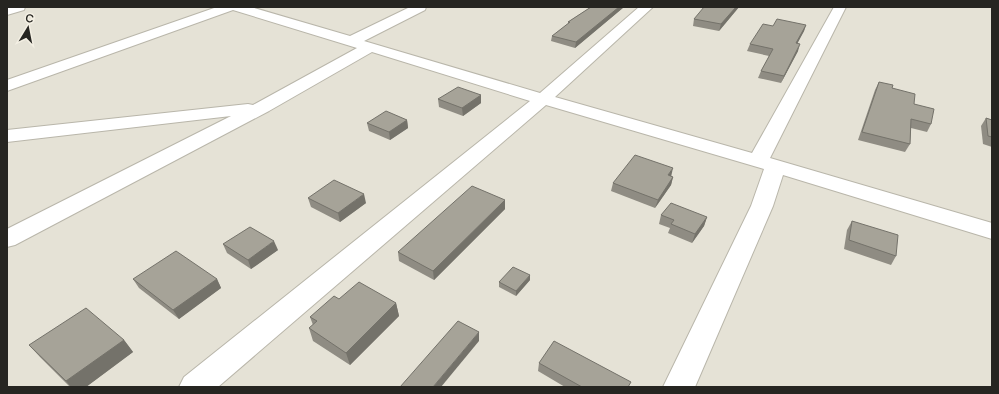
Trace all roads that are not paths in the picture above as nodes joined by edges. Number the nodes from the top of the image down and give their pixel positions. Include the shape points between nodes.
1 (19, 7) edge
2 (229, 7) edge
3 (237, 7) edge
4 (420, 7) edge
5 (647, 7) edge
6 (840, 7) edge
7 (7, 10) edge
8 (352, 42) junction
9 (370, 47) junction
10 (7, 86) edge
11 (543, 100) junction
12 (263, 107) junction
13 (7, 136) edge
14 (767, 164) junction
15 (992, 231) edge
16 (7, 239) edge
17 (195, 387) edge
18 (679, 387) edge

1 - 7 street
2 - 10 street
3 - 8 street
4 - 8 street
5 - 11 street
6 - 14 street
8 - 9 street
9 - 11 street
9 - 12 street
11 - 14 street
11 - 17 street
12 - 13 street
12 - 16 street
14 - 15 street
14 - 18 street via 762,206

